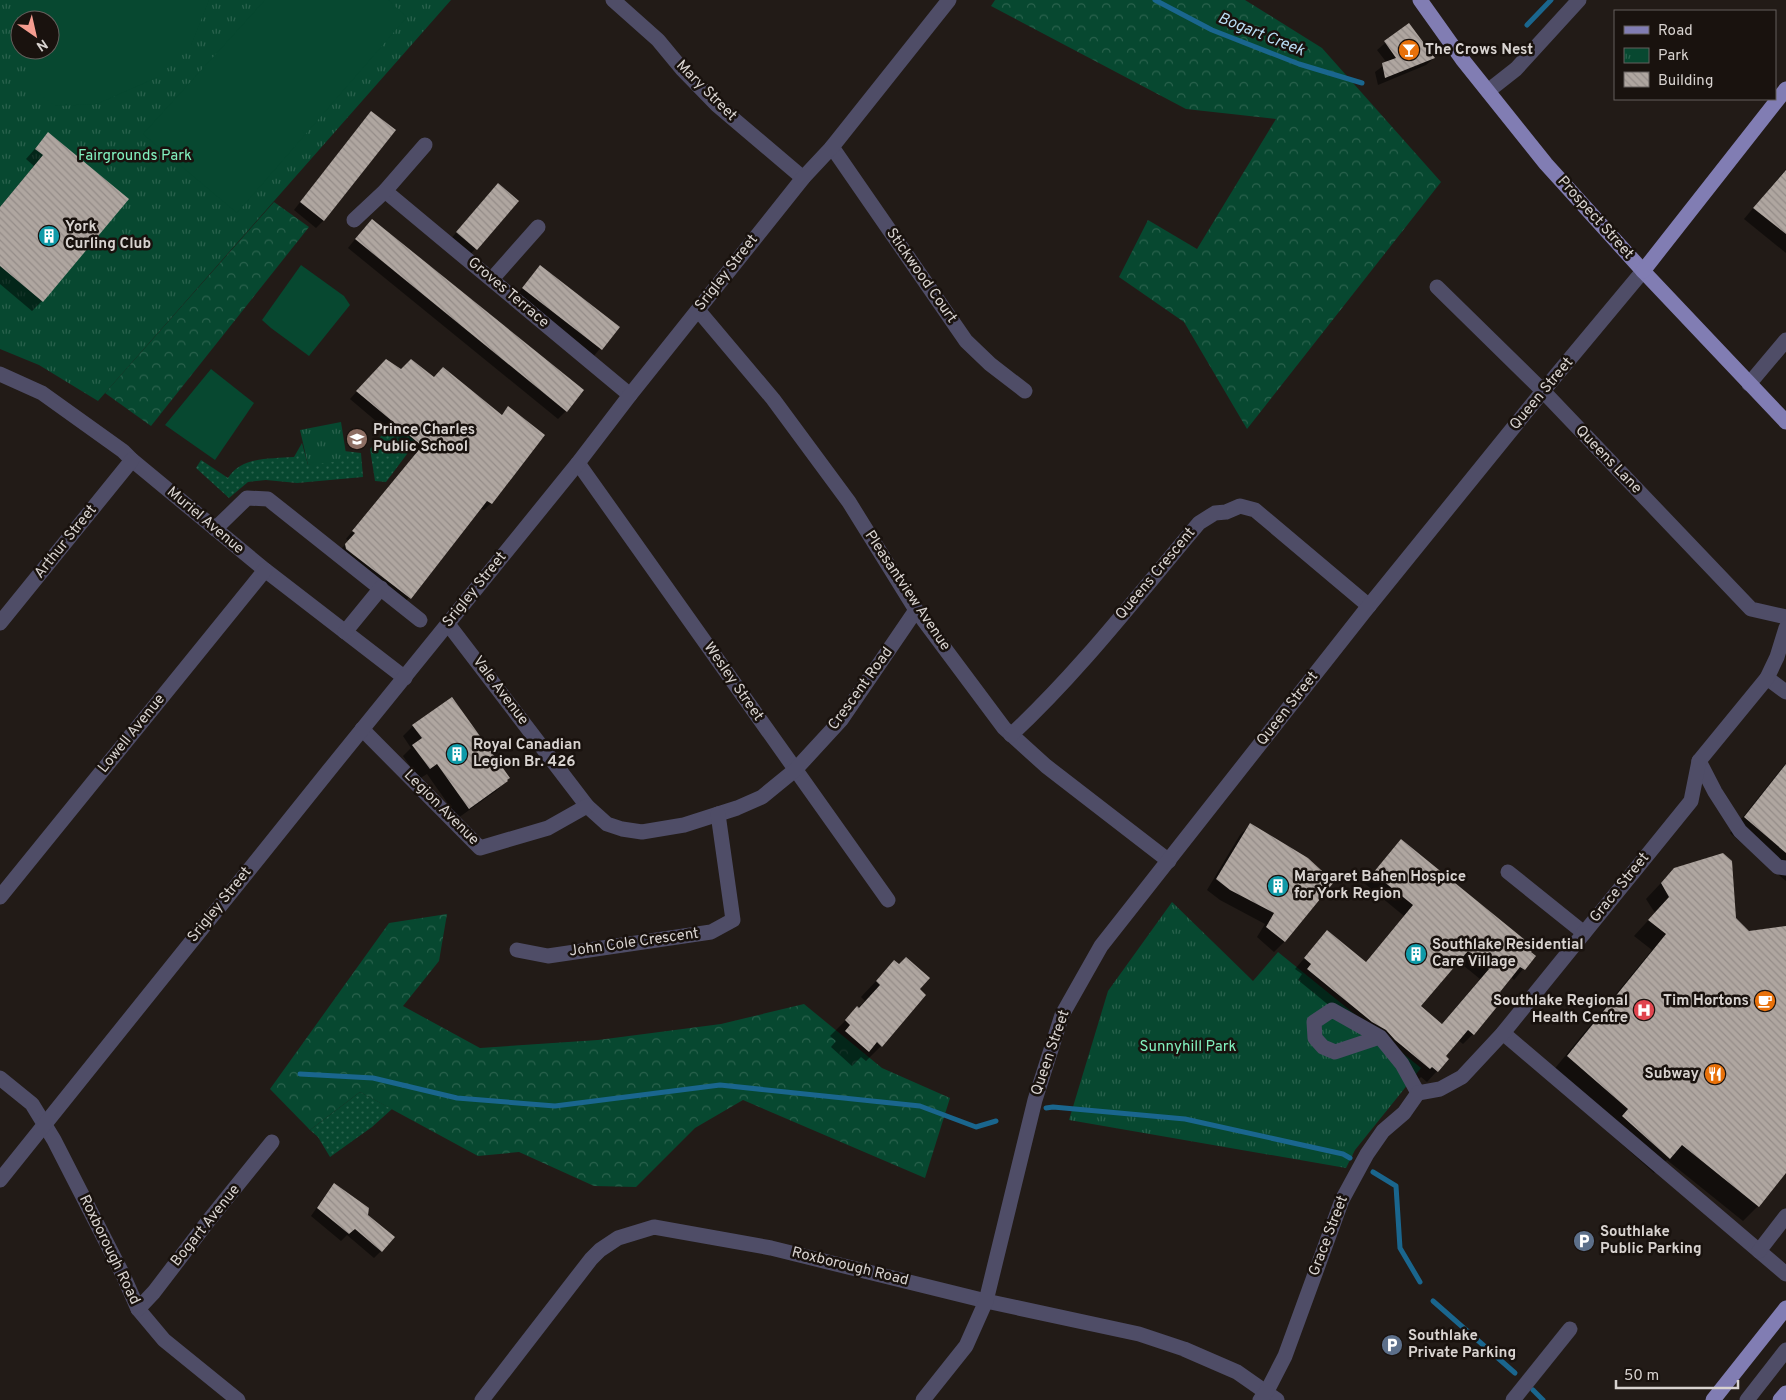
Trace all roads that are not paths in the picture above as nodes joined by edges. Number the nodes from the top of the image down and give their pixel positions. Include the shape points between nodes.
1 (613, 0) edge
2 (949, 0) edge
3 (1420, 0) edge
4 (1579, 0) edge
5 (1786, 90) edge
6 (1488, 91) junction
7 (425, 145) dead end
8 (832, 147) junction
9 (803, 178) junction
10 (385, 191) junction
11 (354, 220) dead end
12 (538, 227) dead end
13 (1643, 271) junction
14 (492, 279) junction
15 (1437, 287) dead end
16 (698, 310) junction
17 (1786, 340) edge
18 (0, 374) edge
19 (1749, 384) junction
20 (1025, 391) dead end
21 (1543, 391) junction
22 (630, 395) junction
23 (1786, 422) edge
24 (132, 460) junction
25 (578, 463) junction
26 (215, 529) junction
27 (265, 570) junction
28 (381, 588) junction
29 (1369, 606) junction
30 (916, 610) junction
31 (1786, 618) edge
32 (420, 620) dead end
33 (0, 623) edge
34 (448, 624) junction
35 (1786, 628) edge
36 (345, 632) junction
37 (405, 678) junction
38 (1767, 678) junction
39 (1786, 692) edge
40 (362, 729) junction
41 (1012, 735) junction
42 (1699, 761) junction
43 (795, 770) junction
44 (587, 806) junction
45 (718, 814) junction
46 (1169, 861) junction
47 (1786, 868) edge
48 (1508, 872) dead end
49 (0, 897) edge
50 (888, 900) dead end
51 (1584, 933) junction
52 (517, 950) dead end
53 (1503, 1033) junction
54 (1380, 1037) dead end
55 (0, 1078) edge
56 (1418, 1092) junction
57 (44, 1124) junction
58 (272, 1142) dead end
59 (0, 1180) edge
60 (1786, 1216) edge
61 (1759, 1251) junction
62 (1786, 1274) edge
63 (986, 1301) junction
64 (1786, 1308) edge
65 (138, 1309) junction
66 (1570, 1330) dead end
67 (1786, 1350) edge
68 (1786, 1393) edge
69 (1268, 1397) edge
70 (238, 1400) edge
71 (482, 1400) edge
72 (923, 1400) edge
73 (1513, 1400) edge
74 (1713, 1400) edge
75 (1746, 1400) edge
76 (1780, 1400) edge

1 - 9 street, Mary Street via 658,40 717,105
2 - 8 street, Srigley Street
3 - 6 main road, Prospect Street
4 - 6 street via 1516,70
5 - 13 main road, Queen Street
6 - 13 main road, Prospect Street via 1546,164
7 - 10 street
8 - 9 street, Srigley Street
8 - 20 street, Stickwood Court via 966,341
9 - 16 street, Srigley Street
10 - 11 street
10 - 14 street, Groves Terrace
12 - 14 street
13 - 19 main road, Prospect Street
13 - 21 street, Queen Street
14 - 22 street, Groves Terrace
15 - 21 street, Queens Lane
16 - 22 street, Srigley Street
16 - 30 street, Pleasantview Avenue via 773,399 843,494
17 - 19 street
18 - 24 street, Muriel Avenue via 42,393
19 - 23 main road, Prospect Street
21 - 29 street, Queen Street
21 - 31 street, Queens Lane via 1751,609
22 - 25 street, Srigley Street
24 - 26 street, Muriel Avenue
24 - 33 street, Arthur Street
25 - 34 street, Srigley Street
25 - 43 street, Wesley Street
26 - 27 street, Muriel Avenue
26 - 28 street via 247,498 268,499
27 - 36 street, Muriel Avenue
27 - 49 street, Lowell Avenue
28 - 32 street
28 - 36 street
29 - 41 street, Queens Crescent via 1255,510 1240,506 1215,513 1199,524 1055,693
29 - 46 street, Queen Street
30 - 41 street, Pleasantview Avenue
30 - 43 street, Crescent Road via 841,720
34 - 37 street, Srigley Street
34 - 44 street, Vale Avenue
35 - 38 street, Grace Street
36 - 37 street, Muriel Avenue
37 - 40 street, Srigley Street
38 - 39 street
38 - 42 street, Grace Street
40 - 44 street, Legion Avenue via 480,848 548,828
40 - 57 street, Srigley Street
41 - 46 street, Pleasantview Avenue via 1046,766
42 - 47 street via 1740,831 1778,867
42 - 51 street, Grace Street via 1691,801
43 - 45 street, Crescent Road via 762,797
43 - 50 street, Wesley Street
44 - 45 street, Crescent Road via 608,824 642,832 684,825
45 - 52 street, John Cole Crescent via 733,920 711,932 548,956
46 - 63 street, Queen Street via 1101,946 1062,1015 1035,1100
48 - 51 street
51 - 53 street, Grace Street
53 - 56 street, Grace Street via 1462,1077 1440,1089
53 - 61 street
54 - 56 street via 1402,1064
55 - 57 street, Roxborough Road via 32,1104
56 - 69 street, Grace Street via 1404,1112 1383,1131 1342,1200
57 - 59 street, Srigley Street
57 - 65 street, Roxborough Road
58 - 65 street, Bogart Avenue
60 - 61 street
61 - 62 street
63 - 69 street, Roxborough Road via 1139,1334 1184,1349 1228,1368
63 - 71 street, Roxborough Road via 771,1248 654,1226 618,1238 591,1259
63 - 72 street, Queen Street via 966,1346
64 - 74 main road
65 - 70 street, Roxborough Road via 164,1340
66 - 73 street
67 - 75 street
68 - 76 main road

